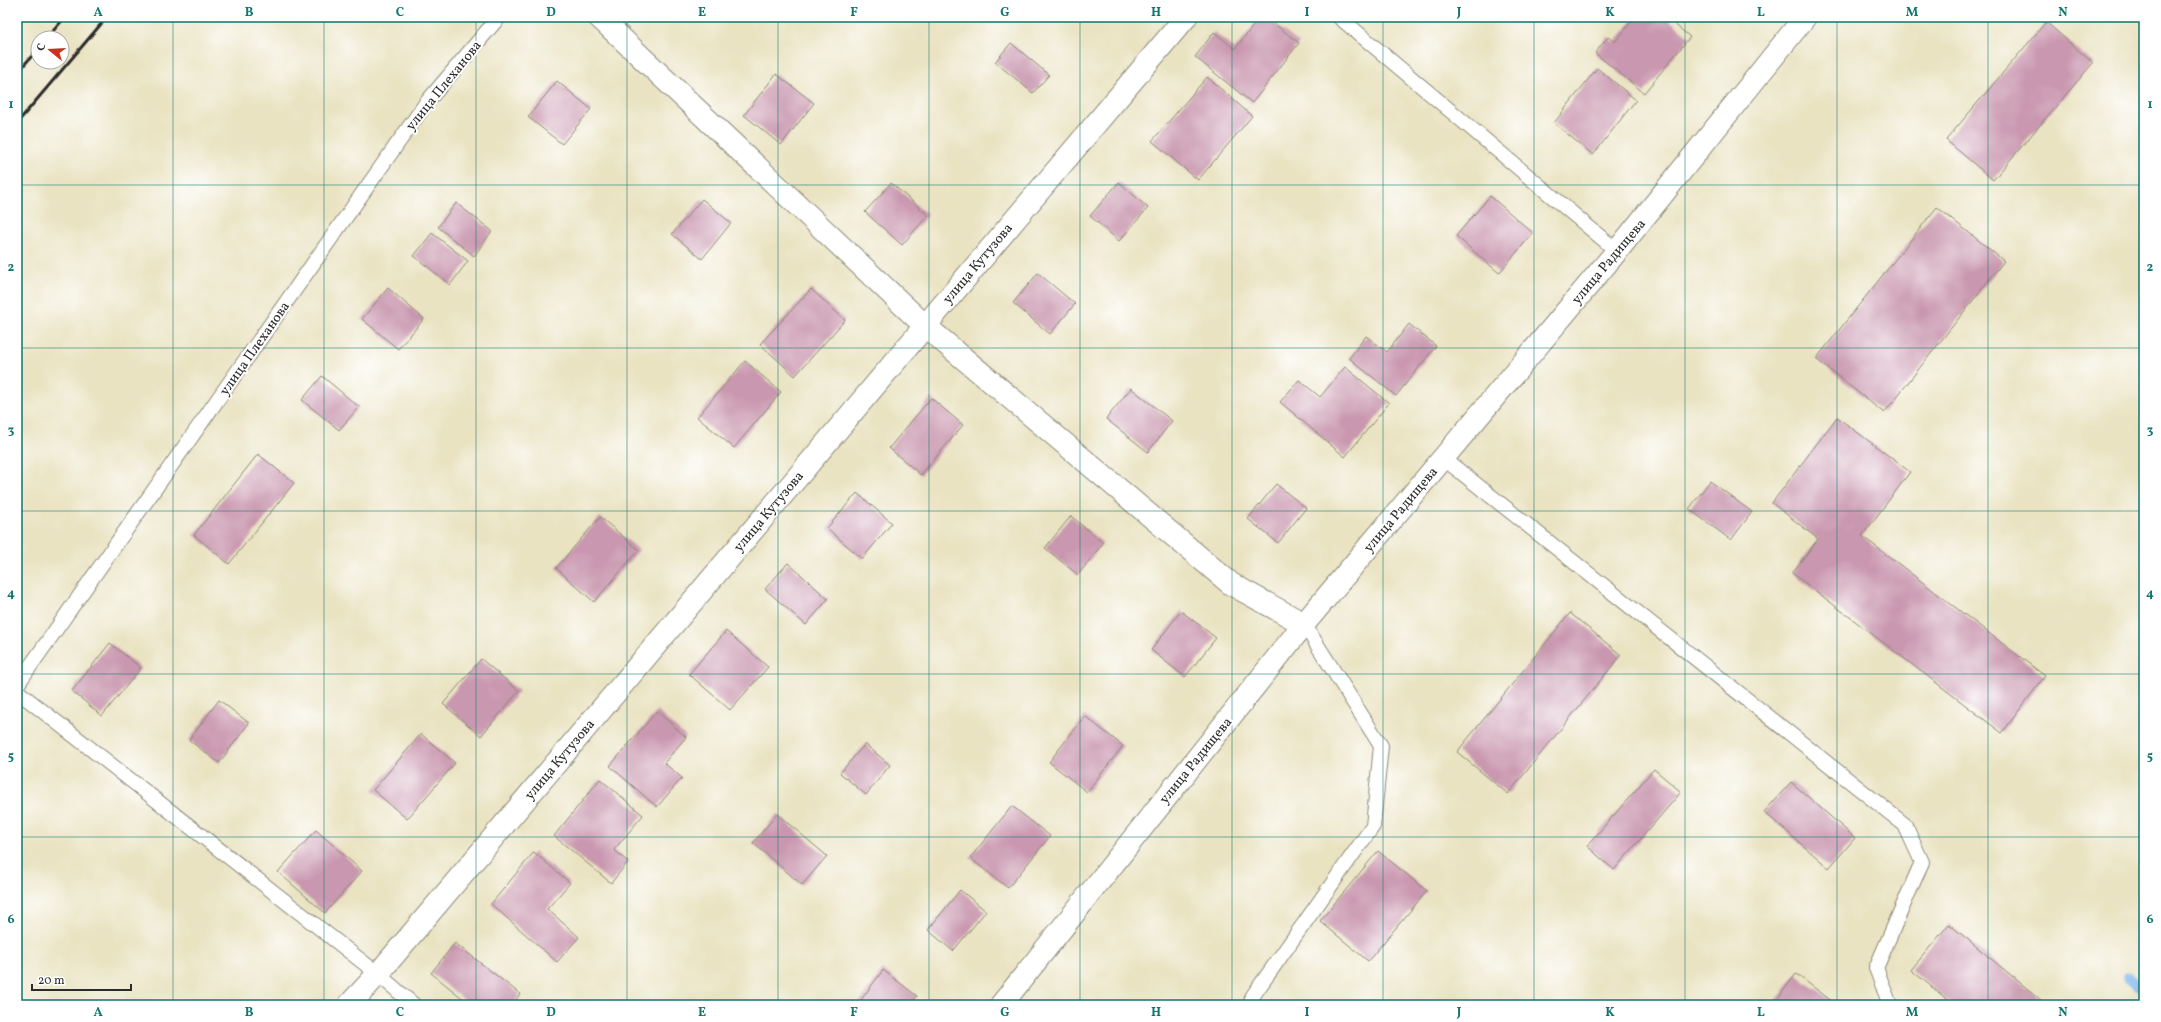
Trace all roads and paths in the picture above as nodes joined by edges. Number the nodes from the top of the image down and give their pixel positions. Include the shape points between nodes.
1 (499, 17) edge
2 (600, 17) edge
3 (1186, 17) edge
4 (1339, 17) edge
5 (1805, 17) edge
6 (1617, 251) junction
7 (924, 325) junction
8 (1443, 458) junction
9 (1304, 624) junction
10 (17, 685) edge
11 (17, 691) edge
12 (378, 974) junction
13 (349, 1005) edge
14 (414, 1005) edge
15 (1000, 1005) edge
16 (1251, 1005) edge
17 (1890, 1005) edge

1 - 10 lane, улица Плеханова via 426,102
2 - 7 street
3 - 7 street, улица Кутузова
4 - 6 lane
5 - 6 street, улица Радищева
6 - 8 street, улица Радищева
7 - 9 street via 1231,584
7 - 12 street, улица Кутузова
8 - 9 street, улица Радищева
8 - 17 lane via 1905,825 1922,862 1876,968
9 - 15 street, улица Радищева
9 - 16 lane via 1381,746 1373,826 1252,997
11 - 12 lane
12 - 13 street, улица Кутузова
12 - 14 lane

